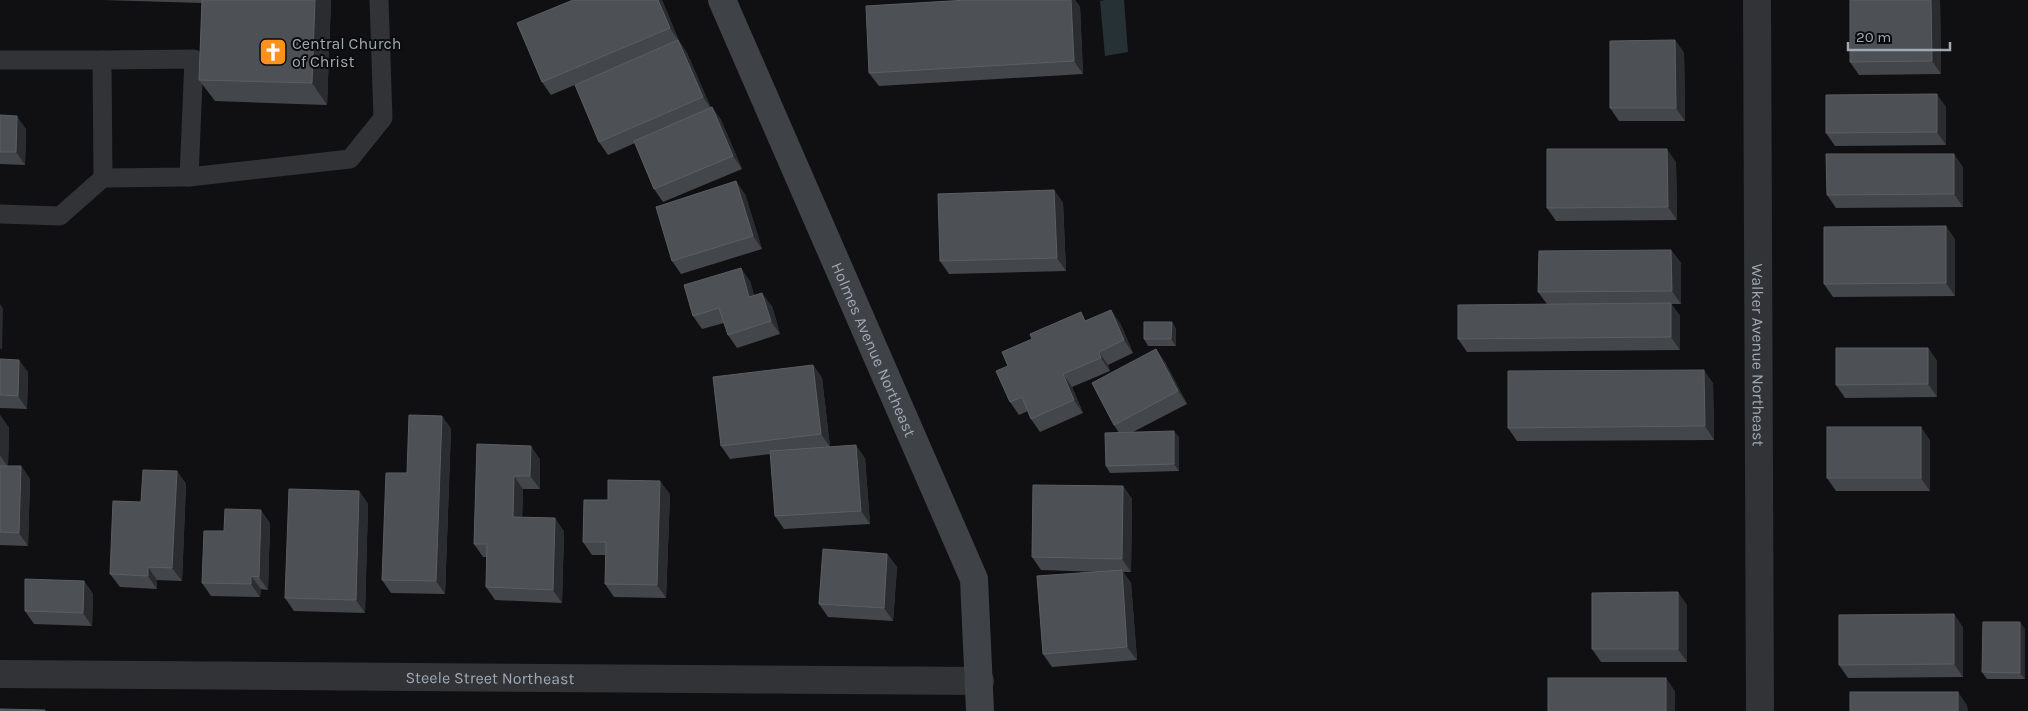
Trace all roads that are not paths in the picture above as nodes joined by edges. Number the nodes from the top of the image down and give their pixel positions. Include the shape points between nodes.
1 (379, 0) edge
2 (722, 0) edge
3 (1756, 0) edge
4 (0, 60) edge
5 (102, 60) junction
6 (189, 177) junction
7 (103, 178) junction
8 (0, 214) edge
9 (0, 674) edge
10 (980, 681) junction
11 (980, 711) edge
12 (1760, 711) edge

1 - 6 lane via 383,118 350,159
2 - 10 main road, Holmes Avenue Northeast via 974,579
3 - 12 street, Walker Avenue Northeast
4 - 5 lane
5 - 6 lane via 194,59
5 - 7 lane
6 - 7 lane
7 - 8 lane via 60,216
9 - 10 street, Steele Street Northeast
10 - 11 main road, Holmes Avenue Northeast

